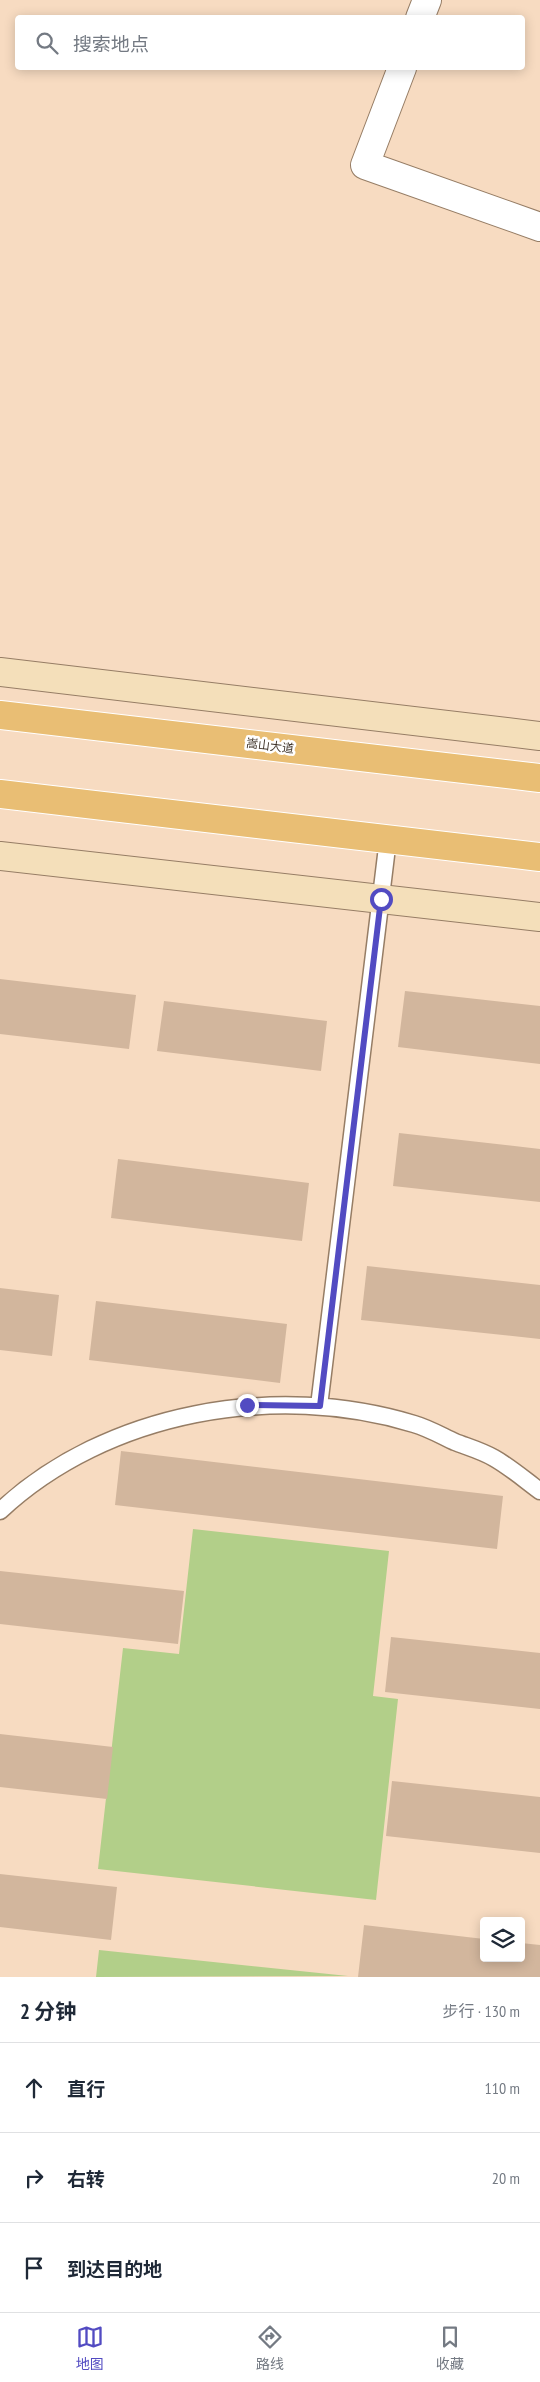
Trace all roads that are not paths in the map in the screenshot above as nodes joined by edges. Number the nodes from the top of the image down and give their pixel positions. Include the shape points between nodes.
1 (427, 0) edge
2 (421, 15) edge
3 (401, 70) edge
4 (540, 227) edge
5 (0, 672) edge
6 (0, 715) edge
7 (540, 736) edge
8 (540, 778) edge
9 (0, 794) edge
10 (388, 839) junction
11 (0, 856) edge
12 (540, 857) edge
13 (381, 899) junction
14 (540, 917) edge
15 (320, 1406) junction
16 (540, 1491) edge
17 (0, 1511) edge

1 - 2 street
3 - 4 street via 365,165
5 - 7 main road
6 - 8 main road, 嵩山大道
9 - 10 main road
10 - 12 main road
10 - 13 lane
11 - 13 main road
13 - 14 main road
13 - 15 lane
15 - 16 lane via 414,1424 493,1458
15 - 17 lane via 247,1405 165,1420 88,1450 18,1494

